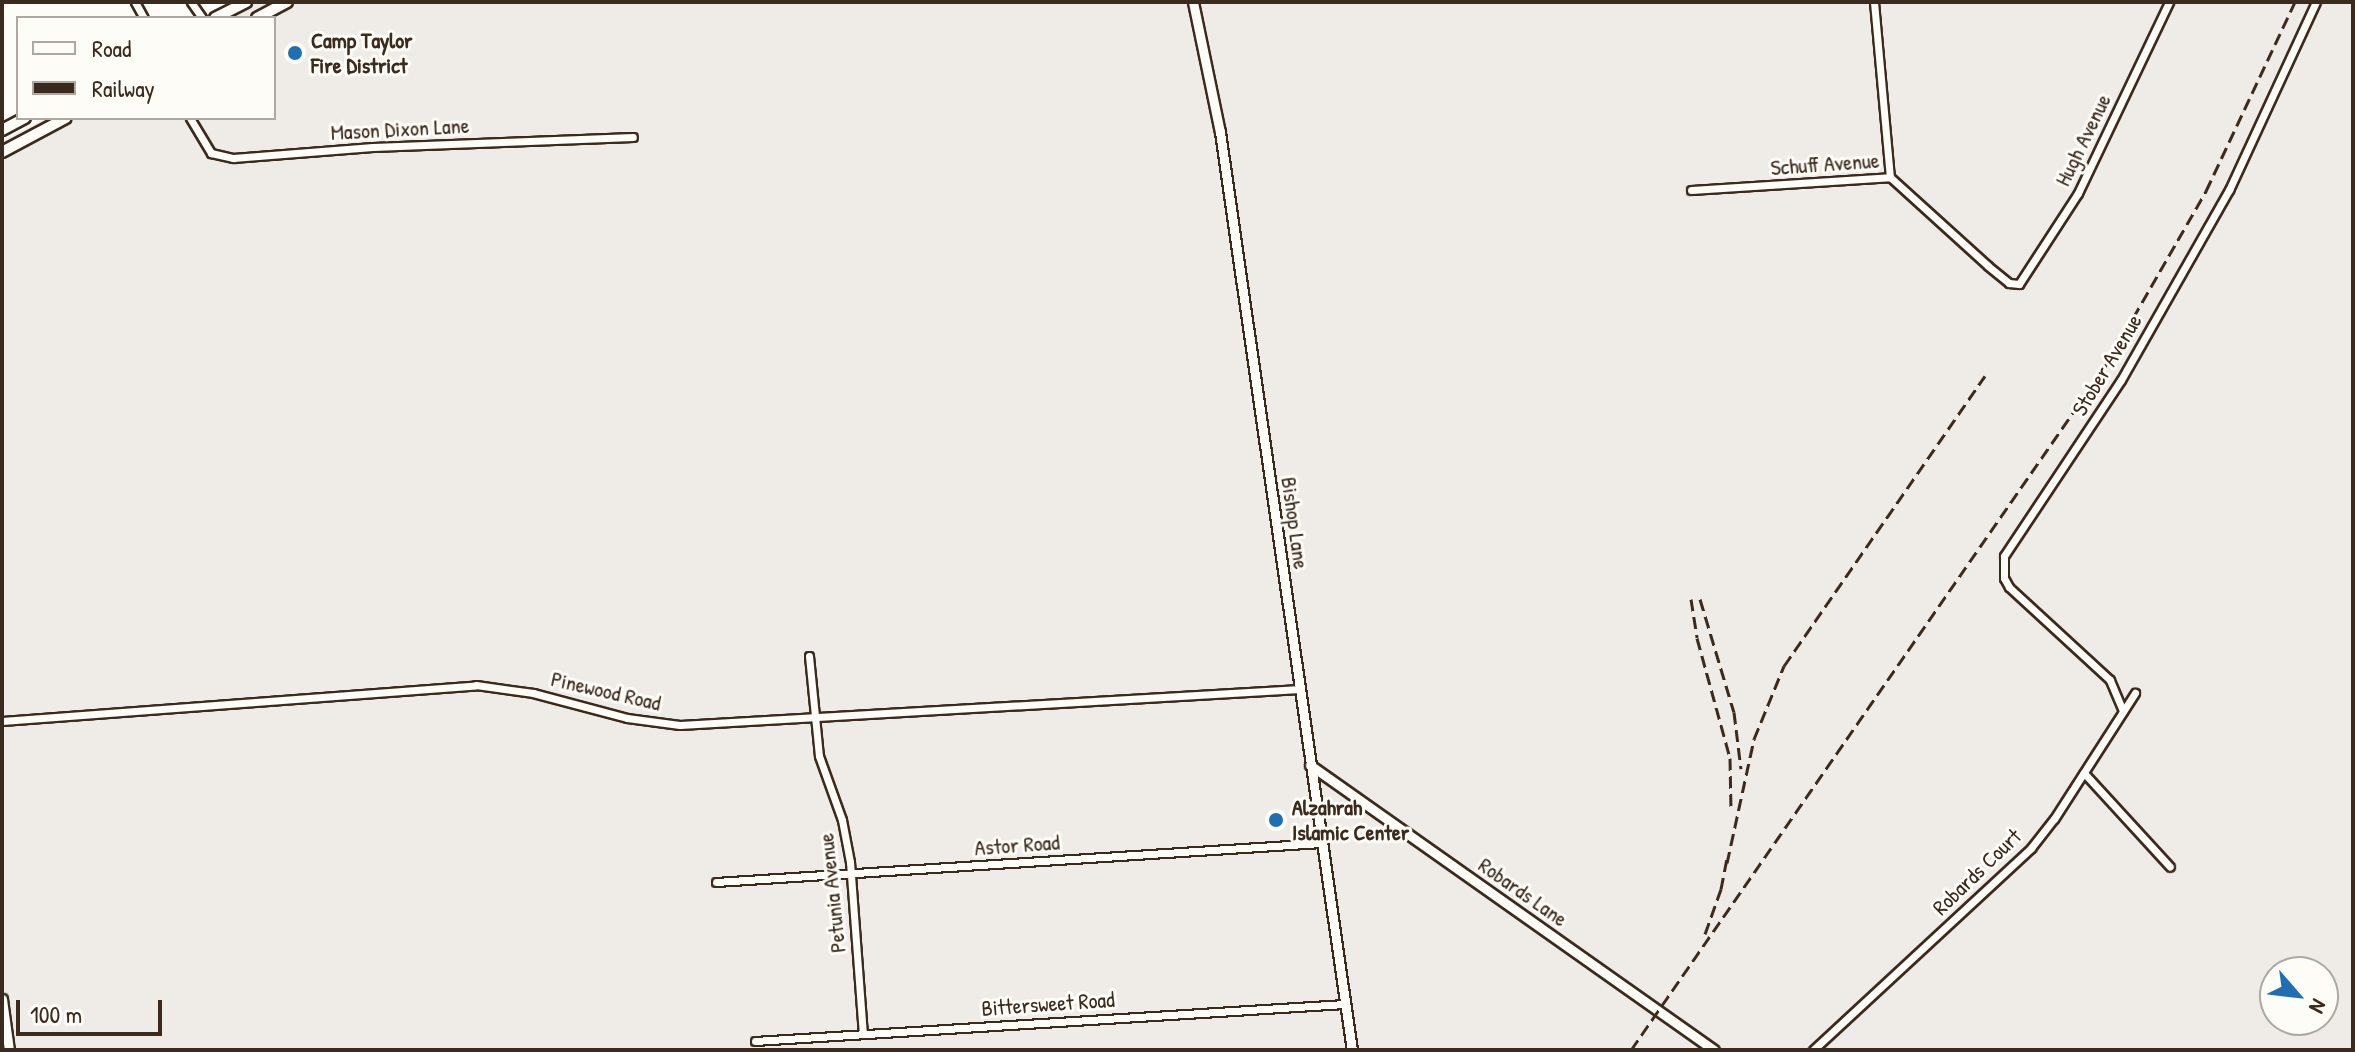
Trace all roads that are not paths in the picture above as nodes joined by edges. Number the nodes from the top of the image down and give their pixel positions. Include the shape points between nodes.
1 (246, 2) edge
2 (287, 2) edge
3 (1193, 2) edge
4 (1874, 2) edge
5 (2169, 2) edge
6 (2316, 2) edge
7 (219, 16) edge
8 (261, 16) edge
9 (21, 120) edge
10 (62, 120) edge
11 (191, 120) edge
12 (2, 130) edge
13 (633, 137) dead end
14 (2, 152) edge
15 (1890, 177) junction
16 (1691, 190) dead end
17 (2016, 285) joint
18 (809, 656) dead end
19 (1300, 689) junction
20 (2135, 693) dead end
21 (2123, 711) junction
22 (818, 719) junction
23 (2, 721) edge
24 (1310, 765) junction
25 (2084, 773) junction
26 (1320, 843) junction
27 (2170, 867) dead end
28 (851, 873) junction
29 (716, 882) dead end
30 (2, 999) edge
31 (1345, 1004) junction
32 (863, 1034) junction
33 (755, 1041) dead end
34 (9, 1050) edge
35 (1352, 1050) edge
36 (1714, 1050) edge
37 (1813, 1050) edge

1 - 7 main road
2 - 8 main road
3 - 19 street, Bishop Lane via 1220,132
4 - 15 street
5 - 17 street, Hugh Avenue via 2078,193 2032,269
6 - 21 street, Stober Avenue via 2229,190 2121,380 2004,556 2009,587 2110,680
9 - 12 main road
10 - 14 main road
11 - 13 street, Mason Dixon Lane via 207,149 222,157
15 - 16 street, Schuff Avenue
15 - 17 street, Schuff Avenue
18 - 22 street, Petunia Avenue
19 - 22 street, Pinewood Road
19 - 24 street, Bishop Lane
20 - 21 street, Robards Court
21 - 25 street, Robards Court
22 - 23 street, Pinewood Road via 657,723 476,685
22 - 28 street, Petunia Avenue via 819,756 842,820
24 - 26 street, Bishop Lane
24 - 36 street, Robards Lane
25 - 27 street
25 - 37 street, Robards Court via 2031,848
26 - 28 street, Astor Road
26 - 31 street, Bishop Lane
28 - 29 street, Astor Road
28 - 32 street, Petunia Avenue
30 - 34 street
31 - 32 street, Bittersweet Road
31 - 35 street, Bishop Lane
32 - 33 street, Bittersweet Road

